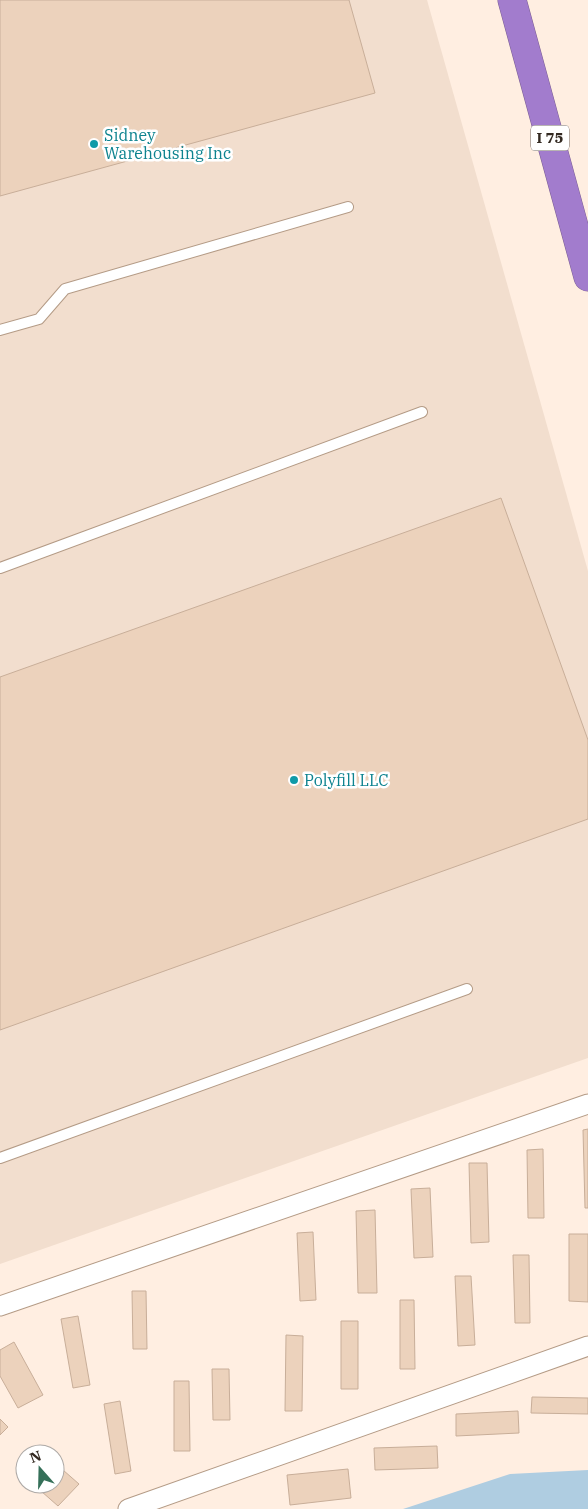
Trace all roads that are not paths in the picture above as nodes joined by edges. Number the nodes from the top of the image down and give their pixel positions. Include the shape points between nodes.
1 (512, 0) edge
2 (348, 207) dead end
3 (588, 277) edge
4 (0, 330) edge
5 (422, 412) dead end
6 (0, 568) edge
7 (467, 989) dead end
8 (588, 1104) edge
9 (0, 1158) edge
10 (0, 1306) edge
11 (588, 1346) edge
12 (128, 1509) edge

1 - 3 highway, I 75
2 - 4 lane via 65,289 39,320
5 - 6 lane
7 - 9 lane
8 - 10 street
11 - 12 street

